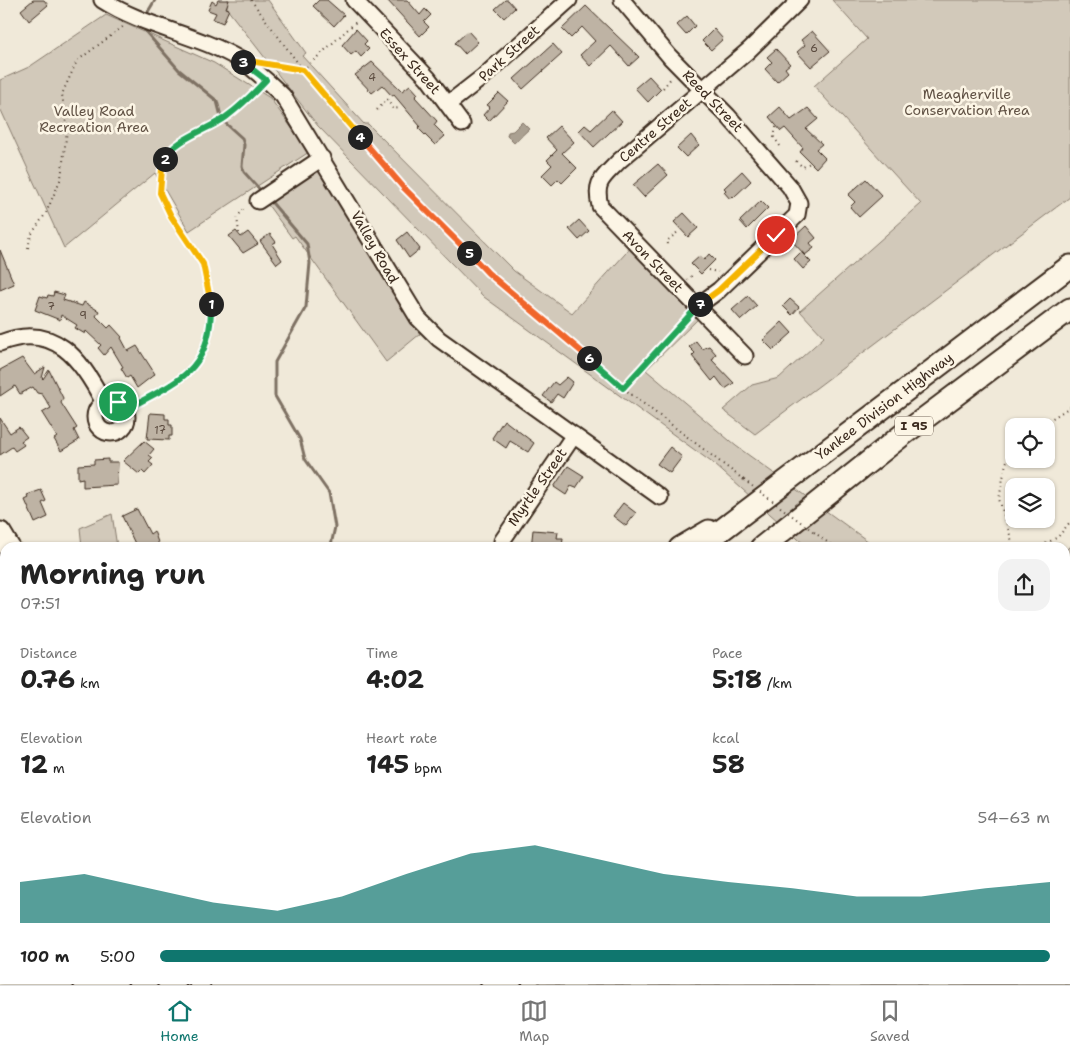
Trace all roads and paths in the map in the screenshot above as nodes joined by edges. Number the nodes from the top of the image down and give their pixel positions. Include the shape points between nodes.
1 (102, 0) edge
2 (251, 0) edge
3 (354, 0) edge
4 (569, 0) edge
5 (622, 0) edge
6 (800, 0) edge
7 (366, 13) junction
8 (137, 18) junction
9 (265, 63) dead end
10 (303, 70) junction
11 (266, 80) junction
12 (700, 89) junction
13 (448, 104) junction
14 (400, 108) dead end
15 (377, 110) dead end
16 (462, 124) dead end
17 (776, 127) dead end
18 (780, 146) dead end
19 (322, 158) junction
20 (796, 161) dead end
21 (810, 164) dead end
22 (600, 181) joint
23 (252, 204) joint
24 (679, 231) dead end
25 (239, 233) dead end
26 (668, 244) dead end
27 (28, 248) dead end
28 (1070, 266) edge
29 (696, 307) junction
30 (1070, 309) edge
31 (0, 343) edge
32 (745, 356) dead end
33 (623, 388) junction
34 (104, 403) junction
35 (1070, 407) edge
36 (125, 410) junction
37 (1053, 418) edge
38 (574, 435) junction
39 (1005, 468) edge
40 (660, 497) dead end
41 (752, 506) junction
42 (1070, 522) edge
43 (502, 541) dead end
44 (690, 542) edge
45 (706, 542) edge
46 (768, 542) edge
47 (827, 542) edge
48 (1012, 542) edge
49 (1048, 542) edge

1 - 8 street, Valley Road
2 - 10 path
3 - 7 street, Essex Street
4 - 13 street, Park Street
5 - 12 street, Reed Street
6 - 12 street, Centre Street via 749,50
7 - 10 path
7 - 13 street, Essex Street via 405,52
8 - 11 street, Valley Road via 238,59
8 - 27 path via 77,62 62,94 67,130 61,178 46,213 31,235
9 - 10 path
10 - 33 path via 404,188 488,273
11 - 19 street, Valley Road via 283,96
11 - 36 path via 245,103 220,122 168,152 162,169 160,193 171,216 203,264 211,298 212,328 204,351 191,370
12 - 22 street, Centre Street via 619,160
12 - 29 street, Reed Street via 766,157 790,188 799,206 797,215 719,290
13 - 16 street, Essex Street
14 - 15 path via 393,109 388,99
17 - 18 path via 774,138
19 - 23 street
19 - 38 street, Valley Road via 418,318 439,338
20 - 21 path via 803,167
22 - 29 street, Avon Street via 596,190 600,206
23 - 25 path via 237,217
24 - 26 path via 667,241
28 - 41 highway, Yankee Division Highway / I 95
29 - 32 street, Avon Street
29 - 33 path
30 - 46 highway, I 95 via 901,436
31 - 34 street via 33,338 62,347 84,367
33 - 47 path, bridge
34 - 36 street via 118,402
34 - 36 street via 98,407 95,417 104,431 115,432 124,427
35 - 37 path
38 - 40 street, Valley Road
38 - 43 street, Myrtle Street
39 - 48 path via 999,500
41 - 44 highway
41 - 45 highway, Yankee Division Highway / I 95
42 - 49 path via 1058,537

